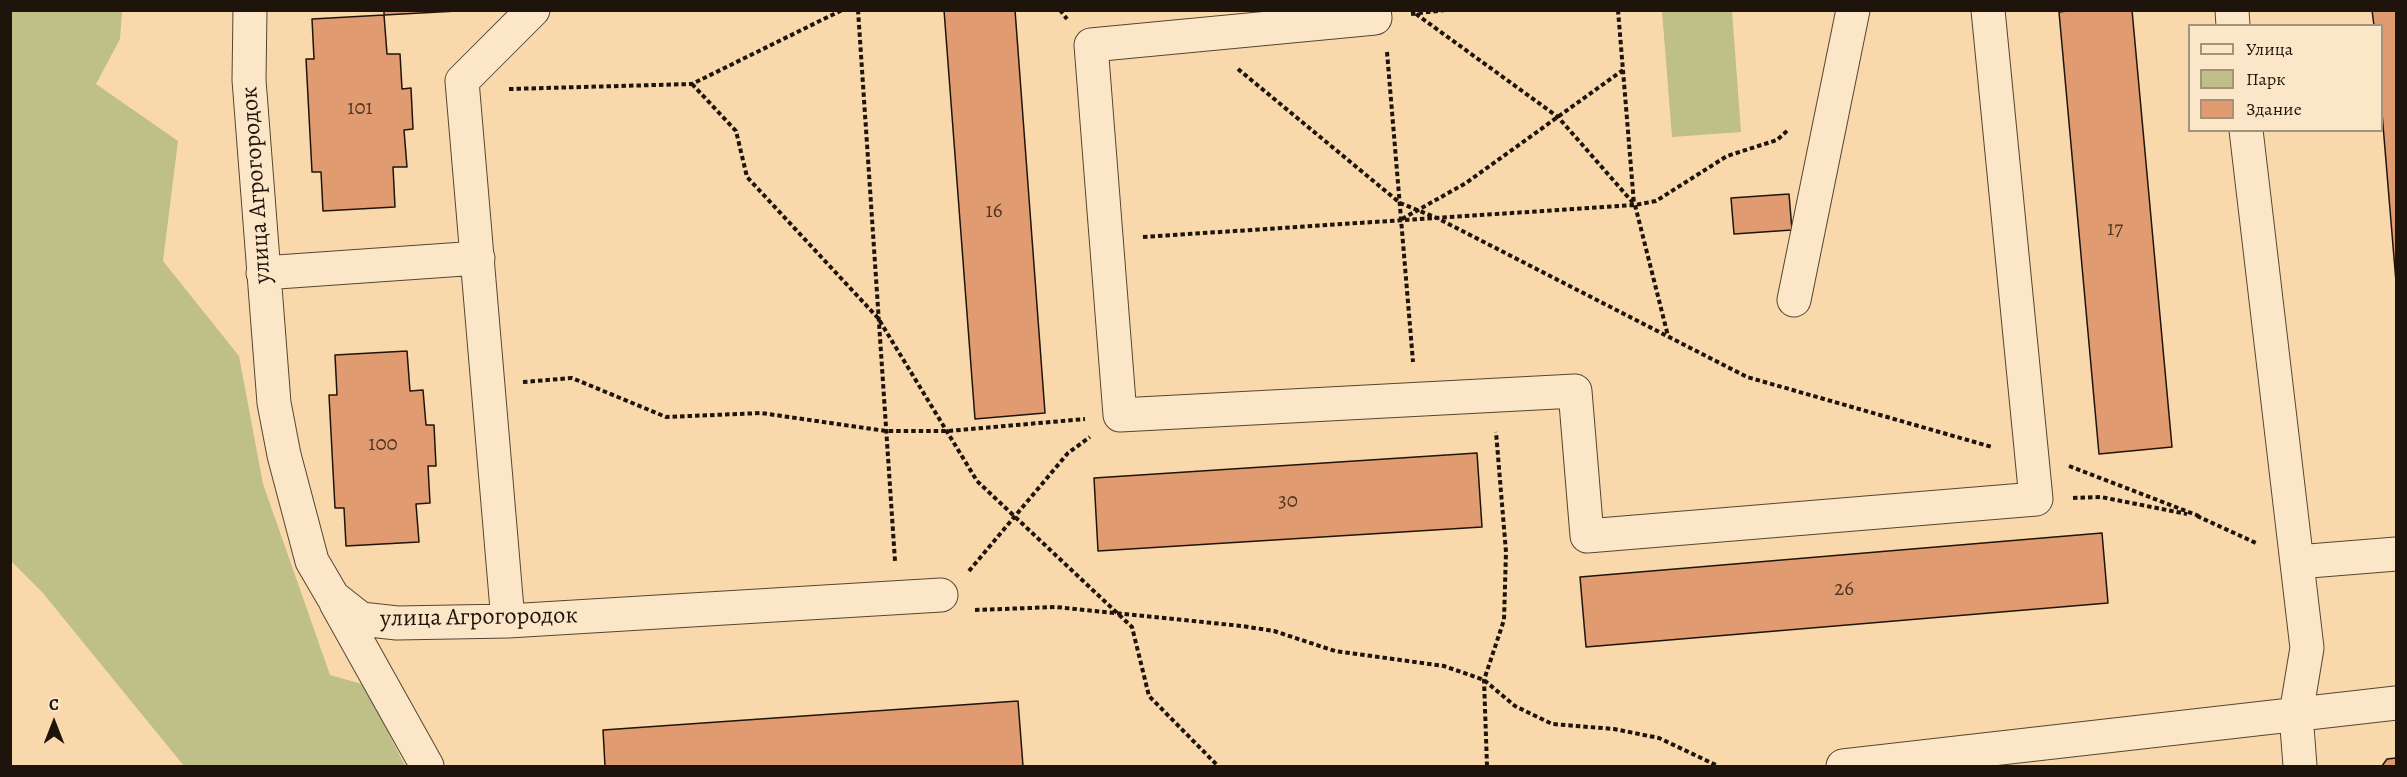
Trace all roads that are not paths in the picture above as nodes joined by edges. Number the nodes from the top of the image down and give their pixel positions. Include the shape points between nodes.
1 (250, 10) edge
2 (533, 10) edge
3 (1853, 10) edge
4 (1988, 10) edge
5 (1374, 14) edge
6 (1215, 22) edge
7 (2246, 132) edge
8 (478, 258) junction
9 (262, 273) junction
10 (1794, 300) dead end
11 (2397, 554) edge
12 (2297, 562) junction
13 (941, 595) road end
14 (333, 597) junction
15 (508, 621) junction
16 (2397, 703) edge
17 (2296, 714) junction
18 (1946, 760) edge
19 (427, 766) edge
20 (1843, 766) edge
21 (2300, 766) edge

1 - 9 street, улица Агрогородок via 249,80
2 - 8 street via 462,81
3 - 10 street
4 - 6 street via 2036,499 1587,536 1575,391 1120,415 1091,45
5 - 6 street
7 - 12 street
8 - 9 street
8 - 15 street
9 - 14 street, улица Агрогородок via 274,403 284,455 312,561
11 - 12 street
12 - 17 street via 2307,648
13 - 15 street, улица Агрогородок
14 - 15 street, улица Агрогородок via 361,619 397,623
14 - 19 street
16 - 17 street
17 - 18 street
17 - 21 street
18 - 20 street

